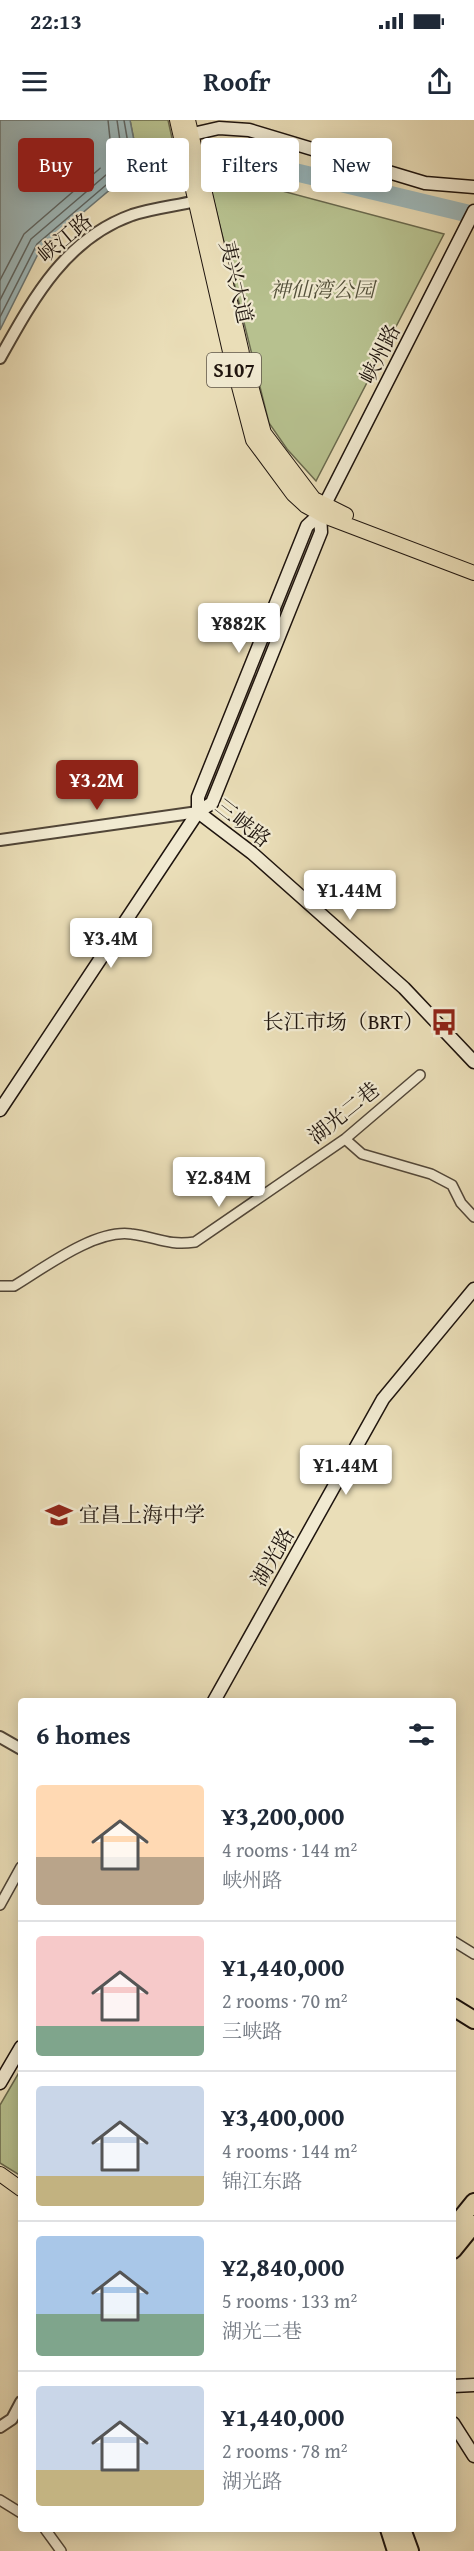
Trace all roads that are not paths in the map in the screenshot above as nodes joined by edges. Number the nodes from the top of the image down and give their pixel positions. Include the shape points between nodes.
1 (177, 120) edge
2 (188, 120) edge
3 (186, 136) junction
4 (474, 188) edge
5 (201, 197) junction
6 (474, 211) edge
7 (0, 358) edge
8 (322, 510) junction
9 (474, 564) edge
10 (474, 573) edge
11 (198, 812) junction
12 (0, 840) edge
13 (474, 1062) edge
14 (420, 1075) dead end
15 (0, 1110) edge
16 (345, 1139) junction
17 (474, 1217) edge
18 (0, 1286) edge
19 (474, 1289) edge
20 (216, 1698) edge
21 (0, 1737) edge
22 (18, 1747) edge
23 (18, 1872) edge
24 (0, 1905) edge
25 (456, 1943) edge
26 (474, 1954) edge
27 (456, 2009) edge
28 (456, 2016) edge
29 (474, 2020) edge
30 (474, 2028) edge
31 (18, 2052) edge
32 (0, 2083) edge
33 (0, 2174) edge
34 (18, 2187) edge
35 (474, 2202) edge
36 (456, 2224) edge
37 (474, 2224) edge
38 (456, 2246) edge
39 (474, 2385) edge
40 (456, 2386) edge
41 (18, 2408) edge
42 (0, 2427) edge
43 (456, 2427) edge
44 (474, 2456) edge
45 (0, 2500) edge
46 (18, 2511) edge
47 (47, 2532) edge
48 (390, 2532) edge
49 (403, 2532) edge
50 (61, 2551) edge
51 (396, 2551) edge
52 (410, 2551) edge

1 - 3 main road, 夷兴大道
2 - 3 main road, 夷兴大道
3 - 4 main road via 219,128 249,130 425,183
3 - 5 main road, 夷兴大道
5 - 7 street, 峡江路 via 130,216 74,251 44,283
5 - 8 main road, 夷兴大道 / S107 via 253,440 306,507
6 - 8 main road, 峡州路
8 - 9 main road, 夷兴大道
8 - 10 main road, 夷兴大道 / S107
8 - 11 main road, 峡州路 via 307,526 198,797
11 - 12 street
11 - 13 main road, 三峡路 via 252,853 404,988
11 - 15 main road
14 - 16 street, 湖光二巷
16 - 17 street via 362,1154 431,1174 452,1185
16 - 18 street, 湖光二巷 via 195,1242 177,1244 130,1233 102,1236 14,1286
19 - 20 main road, 湖光路 via 383,1399
21 - 22 street
23 - 24 street
25 - 26 street
27 - 29 highway
28 - 30 street
31 - 32 main road
33 - 34 main road
35 - 36 highway
37 - 38 highway
39 - 40 main road
41 - 42 street via 12,2419
43 - 44 main road
45 - 46 street
47 - 50 street
48 - 51 highway
49 - 52 highway

